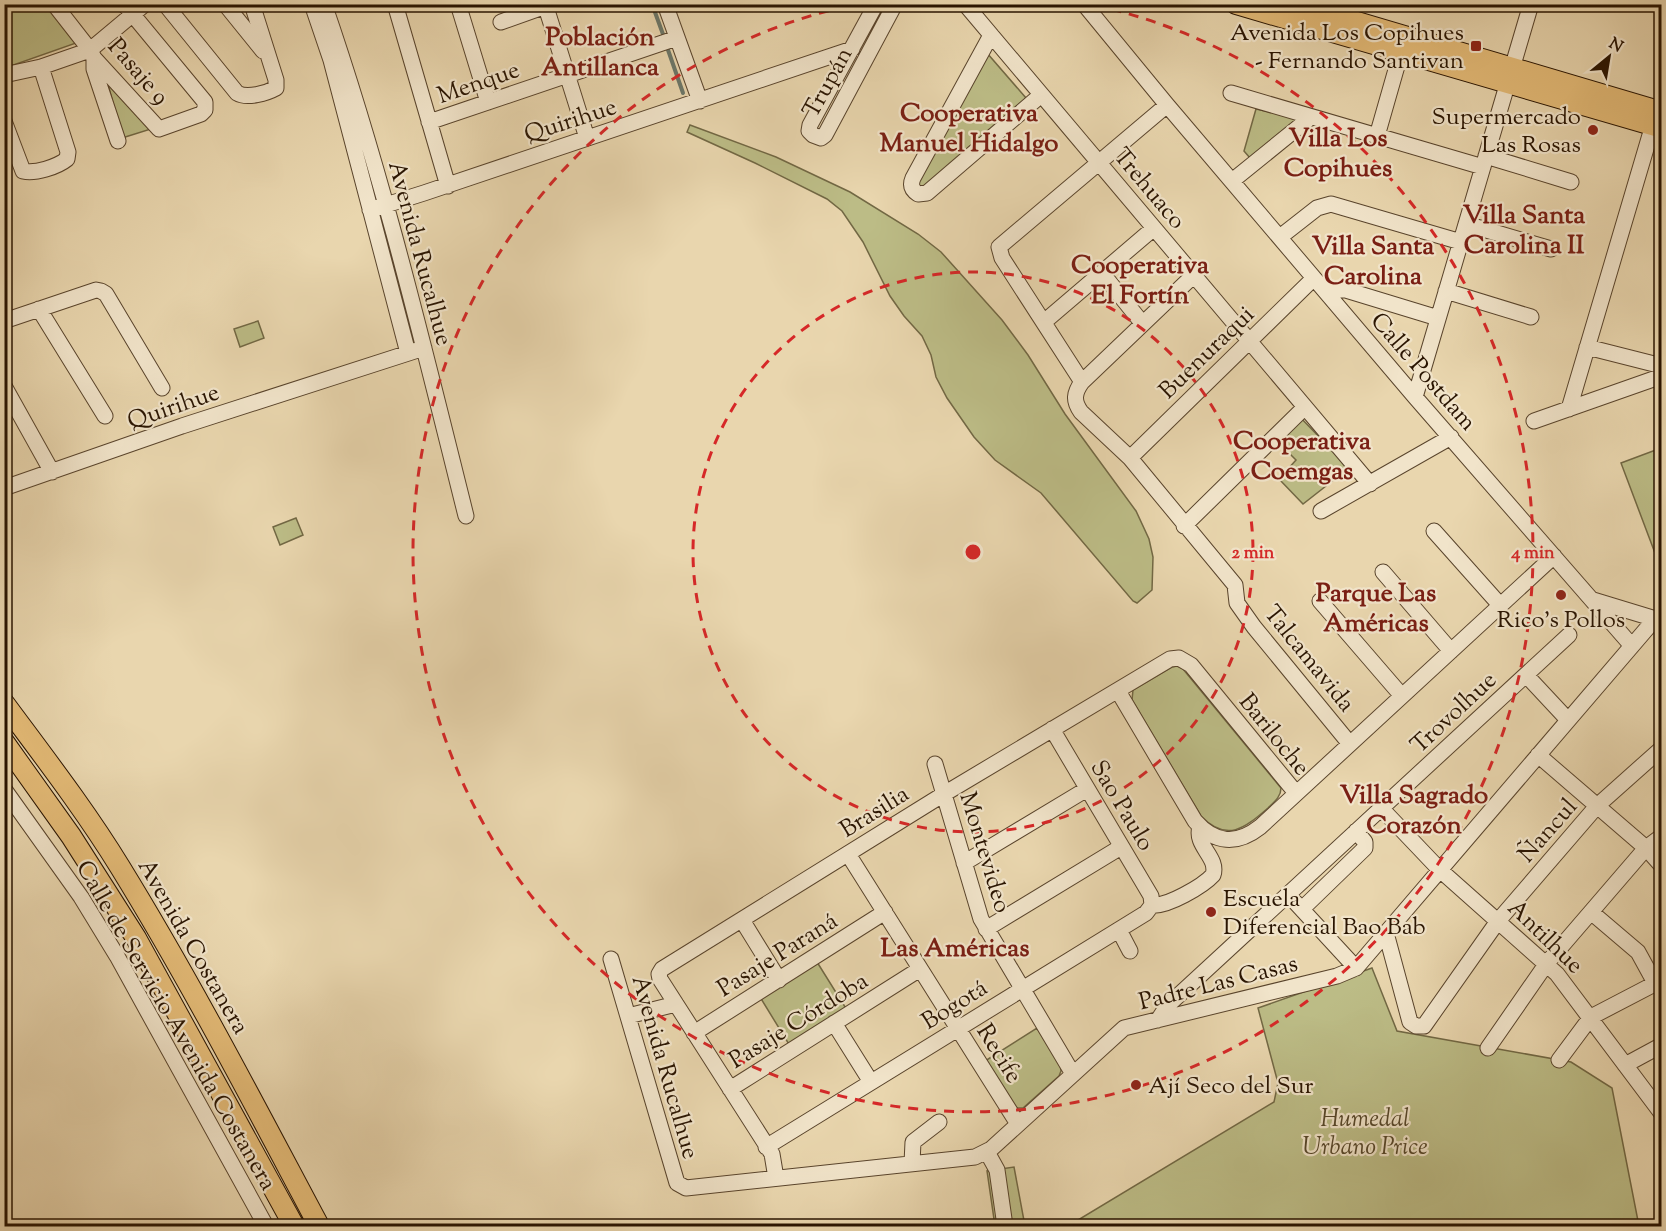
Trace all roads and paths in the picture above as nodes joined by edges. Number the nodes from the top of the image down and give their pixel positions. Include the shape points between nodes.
1 (54, 4) edge
2 (145, 4) edge
3 (165, 4) edge
4 (225, 4) edge
5 (252, 4) edge
6 (312, 4) edge
7 (324, 4) edge
8 (395, 4) edge
9 (458, 4) edge
10 (665, 4) edge
11 (895, 4) edge
12 (965, 4) edge
13 (1084, 4) edge
14 (1236, 4) edge
15 (1296, 4) edge
16 (1531, 4) edge
17 (545, 5) edge
18 (876, 5) edge
19 (128, 10) edge
20 (1342, 11) edge
21 (501, 22) dead end
22 (991, 35) junction
23 (677, 38) junction
24 (852, 49) junction
25 (1401, 52) junction
26 (92, 54) junction
27 (269, 58) junction
28 (41, 67) junction
29 (4, 75) edge
30 (567, 75) junction
31 (1510, 75) junction
32 (1231, 93) dead end
33 (1041, 95) junction
34 (700, 101) junction
35 (488, 102) junction
36 (1167, 105) junction
37 (1311, 117) junction
38 (4, 121) edge
39 (1659, 121) edge
40 (429, 122) junction
41 (1377, 136) junction
42 (587, 138) junction
43 (118, 141) dead end
44 (1484, 162) junction
45 (1098, 163) junction
46 (1232, 181) junction
47 (1571, 182) dead end
48 (448, 186) junction
49 (386, 206) junction
50 (370, 210) junction
51 (1466, 224) junction
52 (1154, 228) junction
53 (1280, 237) junction
54 (1461, 242) junction
55 (1551, 249) dead end
56 (1102, 273) junction
57 (1194, 275) junction
58 (1314, 278) junction
59 (1325, 290) junction
60 (1446, 291) junction
61 (39, 309) junction
62 (1531, 317) dead end
63 (1438, 318) junction
64 (4, 321) edge
65 (1044, 322) junction
66 (1143, 324) junction
67 (1250, 340) junction
68 (1587, 347) junction
69 (424, 348) junction
70 (408, 353) junction
71 (1661, 372) edge
72 (1082, 382) junction
73 (4, 386) edge
74 (162, 388) dead end
75 (1415, 397) junction
76 (1305, 407) junction
77 (1569, 409) junction
78 (105, 416) dead end
79 (1534, 422) dead end
80 (1451, 437) junction
81 (1130, 458) junction
82 (52, 472) junction
83 (1370, 484) junction
84 (4, 488) edge
85 (1321, 511) dead end
86 (466, 516) dead end
87 (1185, 526) junction
88 (1434, 531) dead end
89 (1554, 556) junction
90 (1383, 572) dead end
91 (1593, 600) junction
92 (1320, 601) dead end
93 (1500, 605) junction
94 (1658, 620) edge
95 (1569, 635) dead end
96 (1632, 646) junction
97 (1451, 651) junction
98 (1526, 675) junction
99 (1118, 691) junction
100 (1401, 696) junction
101 (4, 703) edge
102 (1568, 720) junction
103 (1052, 729) junction
104 (4, 742) edge
105 (1350, 744) junction
106 (1662, 748) edge
107 (1538, 755) junction
108 (935, 764) dead end
109 (4, 789) edge
110 (1087, 789) junction
111 (944, 794) junction
112 (1296, 794) junction
113 (1597, 806) junction
114 (1382, 808) junction
115 (1200, 827) junction
116 (1356, 831) junction
117 (1662, 836) edge
118 (1121, 847) junction
119 (1646, 848) junction
120 (848, 854) junction
121 (964, 863) junction
122 (1662, 866) edge
123 (1440, 870) junction
124 (1288, 894) junction
125 (1152, 905) junction
126 (1302, 909) junction
127 (885, 912) junction
128 (1592, 912) junction
129 (742, 920) junction
130 (1498, 921) junction
131 (986, 929) junction
132 (1119, 930) junction
133 (1386, 933) junction
134 (1130, 951) dead end
135 (611, 959) dead end
136 (1546, 963) junction
137 (1356, 968) junction
138 (920, 969) junction
139 (779, 980) junction
140 (1658, 981) edge
141 (1022, 988) junction
142 (676, 1004) junction
143 (628, 1016) junction
144 (1591, 1017) junction
145 (1158, 1020) junction
146 (834, 1023) junction
147 (957, 1028) junction
148 (694, 1033) junction
149 (1662, 1045) edge
150 (1488, 1048) dead end
151 (1559, 1060) dead end
152 (1624, 1065) junction
153 (1073, 1074) junction
154 (871, 1082) junction
155 (730, 1089) junction
156 (1662, 1114) edge
157 (263, 1121) junction
158 (939, 1122) dead end
159 (1018, 1124) junction
160 (766, 1147) junction
161 (987, 1152) junction
162 (912, 1163) junction
163 (771, 1179) junction
164 (680, 1186) joint
165 (266, 1227) edge
166 (294, 1227) edge
167 (319, 1227) edge
168 (335, 1227) edge
169 (1005, 1227) edge

1 - 26 street, Pasaje 9
2 - 19 street
3 - 27 street via 237,93 250,95 276,88
4 - 27 street
5 - 27 street
6 - 50 street, Avenida Rucalhue via 331,60
7 - 49 street, Avenida Rucalhue
8 - 40 street
9 - 35 street
10 - 23 street
11 - 24 street, Trupán via 825,135 816,137 809,131 810,125
12 - 22 street, Trehuaco
13 - 36 street, Calle Postdam
14 - 25 main road
15 - 20 main road
16 - 31 street
17 - 21 street
17 - 30 street
18 - 24 street, Trupán
19 - 26 street
19 - 26 street, Pasaje 9 via 205,102 205,110 159,129
20 - 31 main road
22 - 33 street, Trehuaco
22 - 33 street via 913,178 913,190 927,193
23 - 30 street, Menque
23 - 34 street
24 - 34 street, Quirihue
25 - 31 main road
25 - 41 street
26 - 28 street
26 - 43 street
28 - 29 street
28 - 38 street via 69,152 67,159 29,173 23,171
30 - 35 street, Menque
30 - 42 street
31 - 39 main road
31 - 44 street
32 - 37 street
33 - 45 street, Trehuaco
34 - 42 street, Quirihue
35 - 40 street, Menque
36 - 45 street
36 - 46 street, Calle Postdam
37 - 41 street
37 - 46 street
39 - 68 street
40 - 48 street
41 - 44 street
42 - 48 street, Quirihue
44 - 47 street
44 - 51 street
45 - 52 street, Trehuaco
45 - 65 street via 999,247 1002,258
46 - 53 street, Calle Postdam
48 - 49 street, Quirihue
49 - 50 street, Quirihue
49 - 69 street, Avenida Rucalhue
50 - 70 street, Avenida Rucalhue
51 - 54 street
51 - 55 street
52 - 56 street
52 - 57 street, Trehuaco
53 - 54 street via 1317,208 1331,204
53 - 58 street, Calle Postdam
54 - 60 street
56 - 65 street
56 - 66 street
57 - 66 street
57 - 67 street, Trehuaco
58 - 59 street, Calle Postdam
58 - 67 street, Buenuraqui
59 - 63 street via 1347,290
59 - 75 street, Calle Postdam
60 - 62 street
60 - 63 street
61 - 64 street, Quirihue
61 - 74 street, Quirihue via 96,290 106,294
61 - 78 street
63 - 75 street
65 - 72 street
66 - 72 street
67 - 76 street, Trehuaco
67 - 81 street, Buenuraqui
68 - 71 street
68 - 77 street
69 - 70 street, Quirihue
69 - 86 street, Avenida Rucalhue
70 - 82 street, Quirihue
71 - 77 street
72 - 81 street, Talcamavida via 1075,394 1078,407
73 - 82 street
75 - 80 street, Calle Postdam
76 - 83 street, Trehuaco
76 - 87 street
77 - 79 street
80 - 83 street
80 - 89 street, Calle Postdam
81 - 87 street, Talcamavida
82 - 84 street, Quirihue
83 - 85 street
87 - 105 street, Talcamavida via 1235,585 1237,603 1254,627
88 - 93 street
89 - 91 street, Calle Postdam
89 - 93 street
90 - 97 street
91 - 94 street
91 - 96 street, Calle Postdam
92 - 100 street
93 - 97 street
94 - 96 street, Padre Las Casas
95 - 98 street, Trovolhue
96 - 102 street, Padre Las Casas
97 - 100 street
98 - 102 street
98 - 114 street, Trovolhue
99 - 103 street, Brasilia
99 - 112 street, Bariloche via 1170,659 1188,662
99 - 115 street
100 - 105 street
101 - 157 main road, Avenida Costanera via 120,866
102 - 107 street, Padre Las Casas
103 - 110 street, Sao Paulo
103 - 111 street, Brasilia
104 - 166 main road, Avenida Costanera via 136,938
105 - 112 street
106 - 113 street, Ñancul
107 - 113 street
107 - 123 street, Padre Las Casas
108 - 111 street, Montevideo
109 - 165 street, Calle de Servicio Avenida Costanera via 81,897 117,956
110 - 118 street, Sao Paulo
110 - 121 street
111 - 120 street, Brasilia
111 - 121 street, Montevideo
112 - 115 street, Bariloche via 1243,838 1219,838
113 - 119 street
113 - 130 street, Ñancul
114 - 116 street, Trovolhue
114 - 123 street, Antilhue
115 - 125 street, Bogotá via 1198,837 1213,864 1213,875 1168,903
116 - 124 street, Trovolhue
116 - 126 street via 1366,844 1364,850
117 - 119 street
118 - 125 street, Sao Paulo via 1151,896
118 - 131 street
119 - 122 street
119 - 128 street
120 - 127 street, Recife
120 - 129 street, Brasilia
121 - 131 street, Montevideo
123 - 130 street, Antilhue
123 - 133 street, Padre Las Casas
124 - 126 street
124 - 145 street, Trovolhue via 1167,1006
125 - 132 street, Bogotá
126 - 137 street
127 - 138 street, Recife
127 - 139 street, Pasaje Paraná
128 - 136 street
128 - 140 street via 1638,952
129 - 139 street
129 - 142 street, Brasilia via 662,969 660,979
130 - 133 street, Ñancul via 1427,1024 1419,1027 1410,1022
130 - 136 street, Antilhue
131 - 141 street, Montevideo
132 - 134 street
132 - 141 street, Bogotá
133 - 137 street, Padre Las Casas
135 - 143 street, Avenida Rucalhue
136 - 144 street, Antilhue
136 - 150 street
137 - 145 street, Padre Las Casas
138 - 146 street, Pasaje Córdoba
138 - 147 street, Recife
139 - 148 street, Pasaje Paraná
140 - 144 street
141 - 147 street, Bogotá
141 - 153 street, Montevideo
142 - 143 street
142 - 148 street
143 - 164 street, Avenida Rucalhue
144 - 151 street
144 - 152 street, Antilhue
145 - 153 street, Padre Las Casas via 1120,1031
146 - 154 street
146 - 155 street, Pasaje Córdoba
147 - 154 street, Bogotá
147 - 159 street, Recife
148 - 155 street
149 - 152 street
152 - 156 street, Antilhue
153 - 159 street, Padre Las Casas
154 - 160 street, Bogotá
155 - 160 street
157 - 167 main road, Avenida Costanera
157 - 168 main road
158 - 162 street via 913,1142
159 - 161 street, Padre Las Casas
160 - 163 street via 763,1157
161 - 162 street, Padre Las Casas via 975,1157
161 - 169 street via 997,1170
162 - 163 street, Padre Las Casas
163 - 164 street, Padre Las Casas

